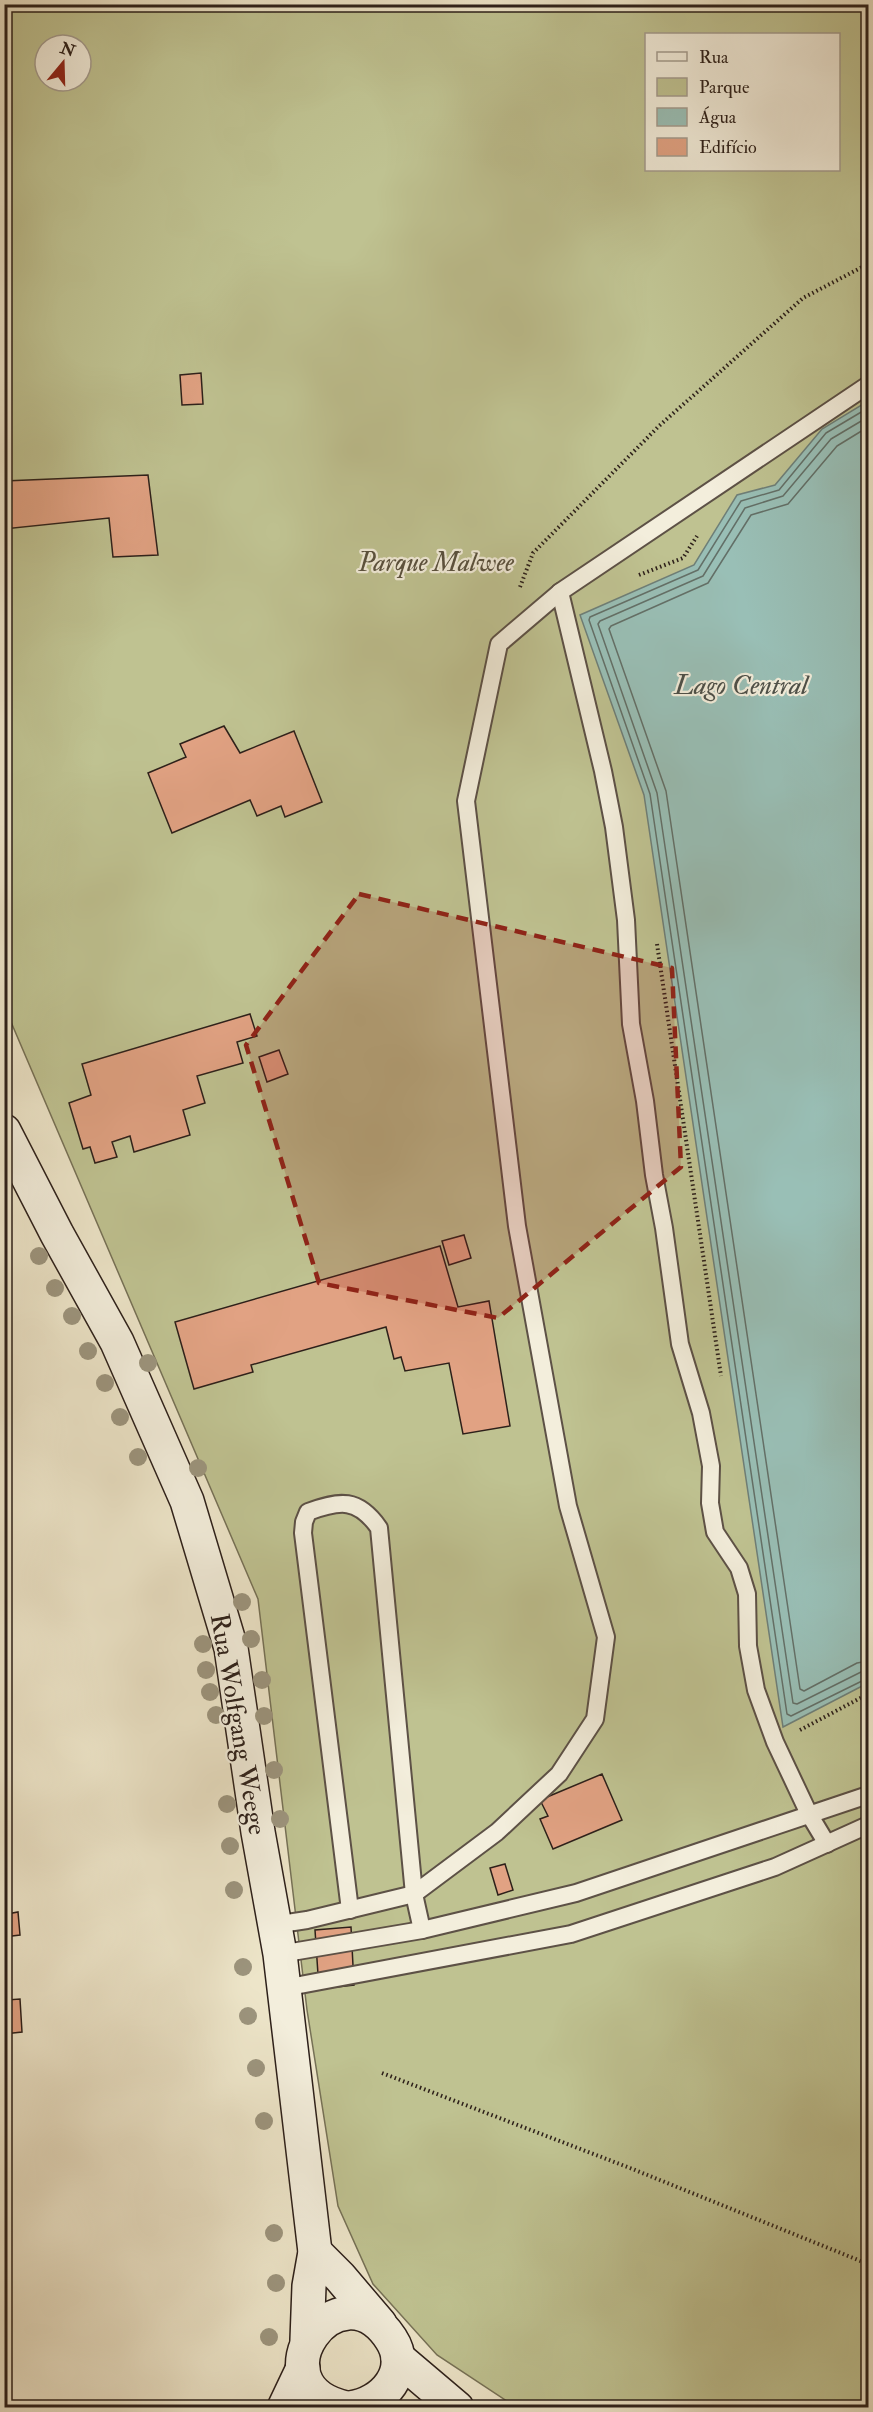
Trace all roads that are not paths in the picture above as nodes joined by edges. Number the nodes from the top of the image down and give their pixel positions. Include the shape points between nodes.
1 (868, 385) edge
2 (560, 592) junction
3 (4, 1131) edge
4 (868, 1795) edge
5 (809, 1814) junction
6 (868, 1826) edge
7 (826, 1844) junction
8 (414, 1894) junction
9 (350, 1910) junction
10 (422, 1930) junction
11 (277, 1940) junction
12 (284, 1988) junction
13 (315, 2252) junction
14 (391, 2344) junction
15 (305, 2354) junction
16 (366, 2403) edge
17 (284, 2408) edge
18 (429, 2408) edge
19 (457, 2408) edge

1 - 2 lane
2 - 5 lane via 614,827 626,920 631,1024 680,1344 701,1413 711,1466 710,1503 715,1532 739,1568 747,1594 748,1646 756,1690
2 - 8 lane via 500,645 466,801 517,1226 568,1506 606,1637 595,1719 559,1774 497,1832
3 - 11 street, Rua Wolfgang Weege via 117,1342 187,1501 231,1648
4 - 5 lane
5 - 7 lane
5 - 10 lane via 576,1893
6 - 7 lane
7 - 12 lane via 776,1867 571,1934
8 - 9 lane
8 - 9 lane via 379,1528 359,1506 319,1508 308,1512 303,1533
8 - 10 lane
9 - 11 lane via 307,1920
10 - 11 lane
11 - 12 street, Rua Wolfgang Weege
12 - 13 street, Rua Wolfgang Weege
13 - 14 street via 340,2277
13 - 15 street, Rua Wolfgang Weege
14 - 15 street via 373,2319 343,2314 316,2328
14 - 16 street via 392,2383
14 - 19 street
15 - 16 street via 308,2383 318,2396 332,2404
15 - 17 street
16 - 18 street

